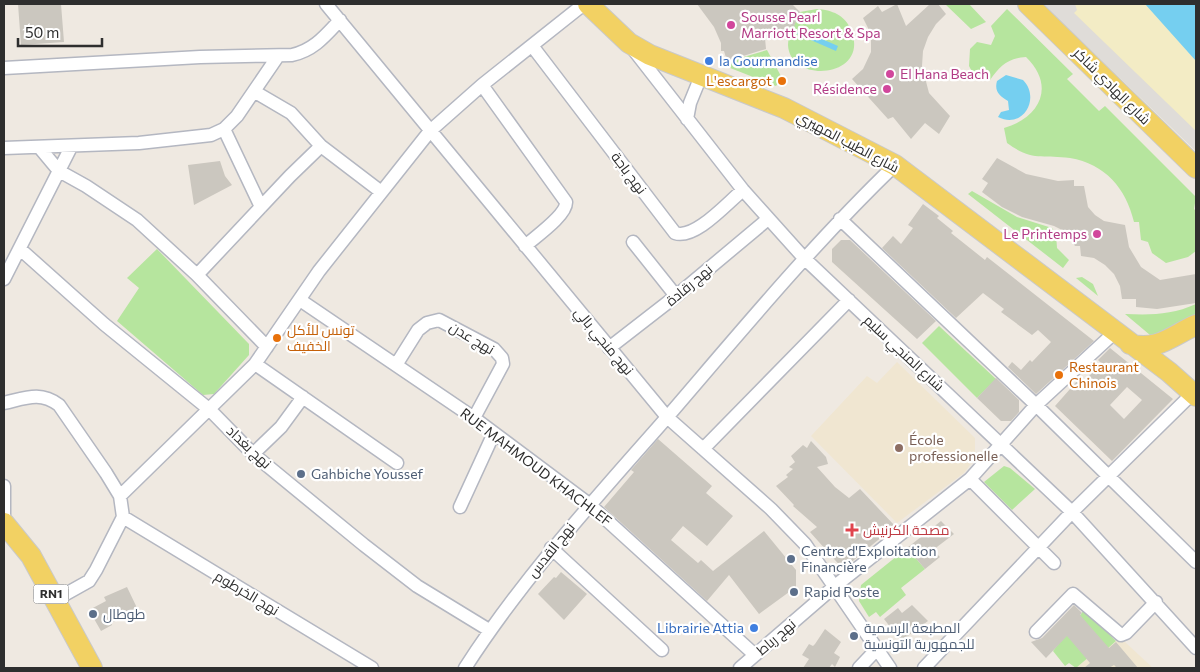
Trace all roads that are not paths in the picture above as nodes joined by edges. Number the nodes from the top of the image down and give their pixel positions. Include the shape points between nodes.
1 (326, 4) edge
2 (586, 4) edge
3 (1028, 4) edge
4 (340, 20) junction
5 (629, 43) junction
6 (533, 47) junction
7 (278, 56) junction
8 (4, 68) edge
9 (701, 76) junction
10 (482, 85) junction
11 (255, 92) junction
12 (687, 119) junction
13 (224, 129) junction
14 (430, 132) junction
15 (321, 146) junction
16 (39, 147) junction
17 (71, 147) junction
18 (4, 148) edge
19 (895, 165) junction
20 (1196, 168) edge
21 (59, 171) junction
22 (742, 190) junction
23 (380, 191) junction
24 (261, 206) junction
25 (768, 219) junction
26 (840, 220) junction
27 (633, 242) dead end
28 (524, 246) junction
29 (20, 249) junction
30 (804, 258) junction
31 (197, 275) junction
32 (4, 278) edge
33 (676, 296) junction
34 (300, 300) junction
35 (849, 300) junction
36 (1196, 325) edge
37 (1196, 334) edge
38 (1121, 338) junction
39 (267, 347) junction
40 (610, 348) junction
41 (255, 364) junction
42 (396, 365) junction
43 (1169, 372) junction
44 (1194, 394) edge
45 (303, 398) junction
46 (4, 403) edge
47 (1036, 405) junction
48 (210, 410) junction
49 (667, 417) junction
50 (474, 418) junction
51 (494, 433) junction
52 (1001, 444) junction
53 (703, 449) junction
54 (253, 454) junction
55 (397, 463) dead end
56 (1109, 475) junction
57 (970, 479) junction
58 (4, 486) edge
59 (120, 496) junction
60 (589, 504) junction
61 (460, 507) dead end
62 (1072, 512) junction
63 (122, 517) junction
64 (4, 523) edge
65 (551, 548) junction
66 (1039, 548) junction
67 (1196, 562) edge
68 (1054, 563) dead end
69 (835, 586) junction
70 (55, 600) junction
71 (1156, 602) junction
72 (490, 630) junction
73 (1036, 632) dead end
74 (1196, 648) edge
75 (662, 650) dead end
76 (877, 650) junction
77 (755, 655) junction
78 (92, 668) edge
79 (372, 668) edge
80 (465, 668) edge
81 (740, 668) edge
82 (859, 668) edge
83 (890, 668) edge
84 (924, 668) edge

1 - 4 street, نهج منجي بالي
2 - 5 main road, شارع الطيب المهيري
2 - 6 street
3 - 20 main road, شارع الهادي شاكر
4 - 7 street via 306,52
4 - 14 street, نهج منجي بالي
5 - 9 main road, شارع الطيب المهيري
5 - 12 street, شارع المنجي سليم
6 - 10 street
6 - 22 street, نهج باجة via 675,233 685,235 698,229
7 - 8 street via 190,57
7 - 11 street
9 - 12 street
9 - 19 main road, شارع الطيب المهيري via 784,108
10 - 14 street
10 - 28 street via 566,202 561,214
11 - 13 street
11 - 15 street via 291,113
12 - 22 street, شارع المنجي سليم
13 - 17 street via 197,138
13 - 24 street
14 - 23 street
14 - 28 street, نهج منجي بالي
15 - 23 street
15 - 24 street
16 - 17 street
16 - 18 street
16 - 21 street
17 - 21 street
19 - 26 street, نهج القدس
19 - 38 main road, شارع الطيب المهيري
21 - 29 street
21 - 31 street via 137,220
22 - 25 street, شارع المنجي سليم
23 - 34 street
24 - 31 street
25 - 30 street, شارع المنجي سليم
25 - 33 street, نهج رقادة
26 - 30 street, نهج القدس
26 - 47 street
27 - 33 street
28 - 40 street, نهج منجي بالي
29 - 32 street
29 - 48 street, نهج بغداد via 104,324
30 - 35 street, شارع المنجي سليم
30 - 49 street, نهج القدس
31 - 39 street
33 - 40 street, نهج رقادة
34 - 39 street
34 - 42 street, RUE MAHMOUD KHACHLEF
35 - 52 street, شارع المنجي سليم
35 - 53 street
36 - 38 main road via 1159,345 1144,347
37 - 43 main road via 1173,348 1168,360
38 - 43 main road, شارع الطيب المهيري
38 - 47 street, نهج رباط
39 - 41 street
40 - 49 street, نهج منجي بالي
41 - 45 street
41 - 48 street
42 - 50 street, RUE MAHMOUD KHACHLEF
42 - 50 street, نهج عدن via 418,330 433,320 445,322 494,349 503,364
43 - 44 main road, شارع الطيب المهيري
44 - 56 street
45 - 54 street via 281,427
45 - 55 street
46 - 59 street via 36,396 48,397 59,405
47 - 52 street, نهج رباط
47 - 56 street
48 - 54 street, نهج بغداد
48 - 59 street
49 - 53 street, نهج منجي بالي
49 - 60 street, نهج القدس
50 - 51 street, RUE MAHMOUD KHACHLEF
51 - 60 street, RUE MAHMOUD KHACHLEF
51 - 61 street
52 - 57 street, نهج رباط
52 - 62 street, شارع المنجي سليم
53 - 69 street, نهج منجي بالي via 806,544
54 - 72 street, نهج بغداد via 417,586
56 - 62 street
56 - 67 street
57 - 66 street
57 - 69 street, نهج رباط
58 - 64 street
59 - 63 street
60 - 65 street, نهج القدس
60 - 77 street, RUE MAHMOUD KHACHLEF
62 - 66 street
62 - 71 street, شارع المنجي سليم
63 - 70 street via 89,581
63 - 79 street, نهج الخرطوم
64 - 70 main road, RN1 via 31,556
65 - 72 street, نهج القدس
65 - 75 street
66 - 68 street
66 - 84 street
69 - 76 street, نهج منجي بالي
69 - 77 street, نهج رباط
70 - 78 main road, RN1
71 - 73 street via 1121,635 1073,594
71 - 74 street, شارع المنجي سليم
72 - 80 street, نهج القدس
76 - 82 street
76 - 83 street, نهج منجي بالي
77 - 81 street, نهج رباط

